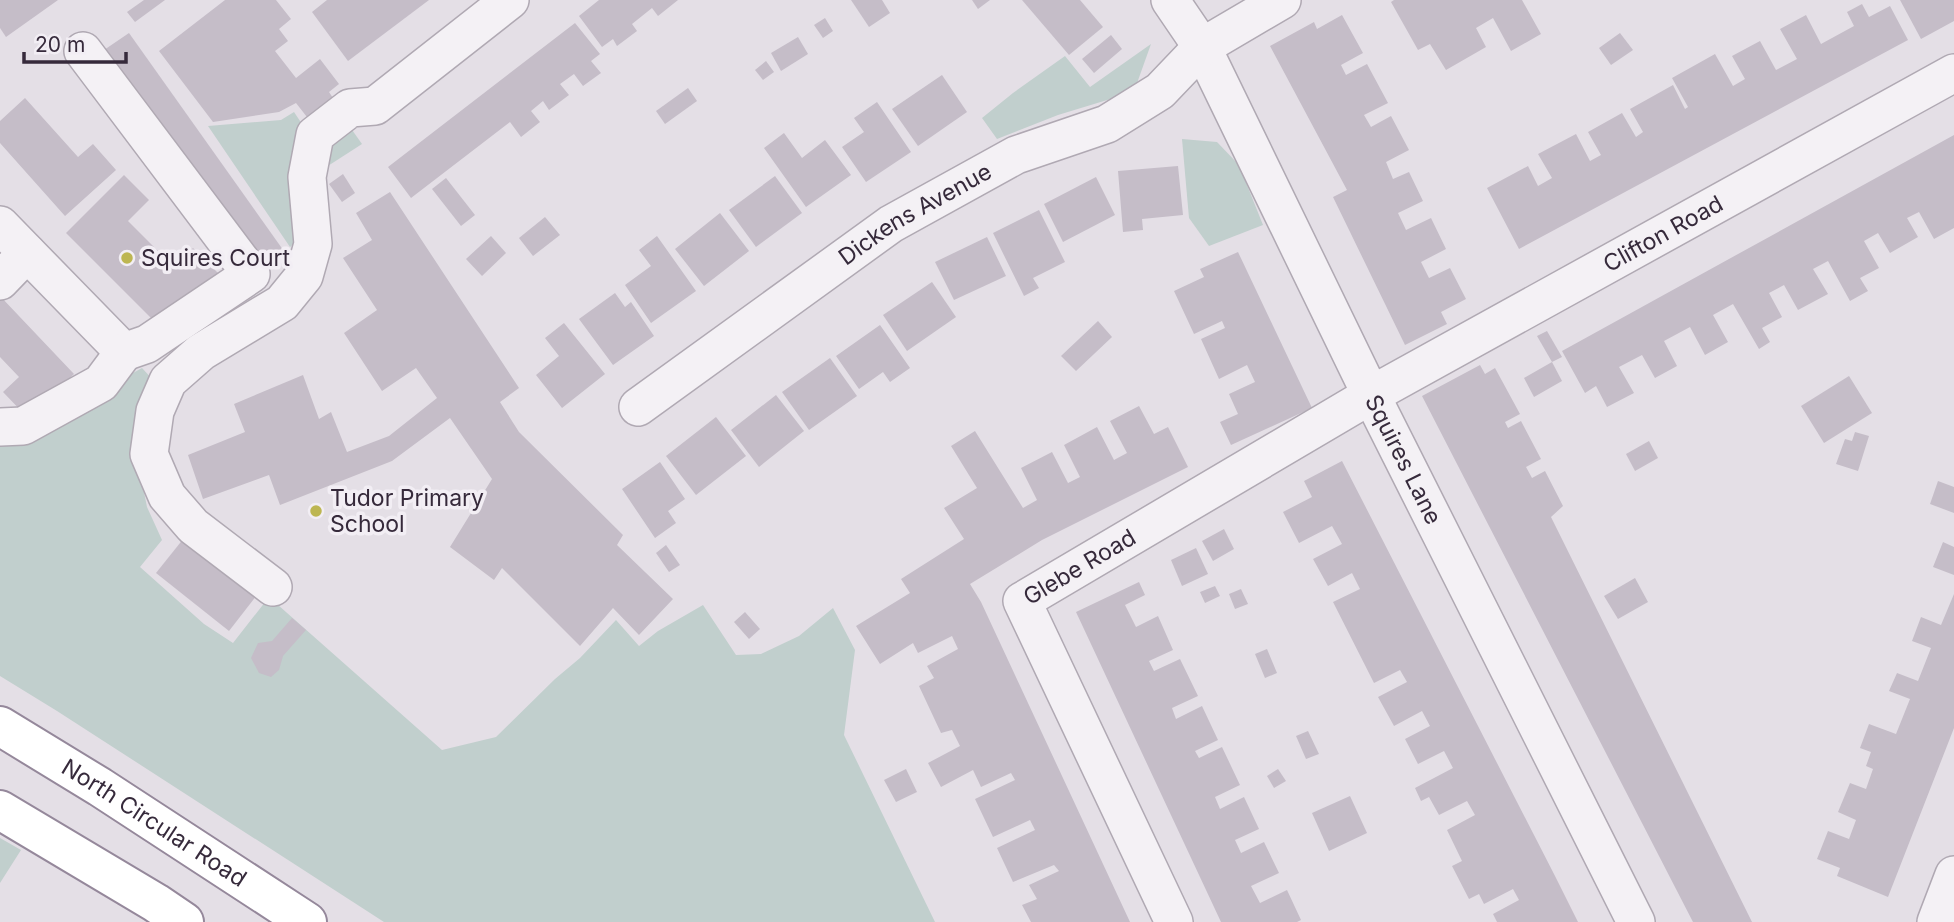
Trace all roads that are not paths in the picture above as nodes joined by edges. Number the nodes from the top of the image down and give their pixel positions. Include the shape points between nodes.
1 (510, 0) edge
2 (1170, 0) edge
3 (1282, 0) edge
4 (1202, 47) junction
5 (83, 51) dead end
6 (1954, 73) edge
7 (0, 225) edge
8 (27, 253) junction
9 (0, 281) edge
10 (136, 348) junction
11 (1371, 395) junction
12 (638, 407) dead end
13 (0, 426) edge
14 (273, 587) dead end
15 (0, 726) edge
16 (0, 810) edge
17 (1954, 876) edge
18 (172, 916) edge
19 (307, 922) edge
20 (1174, 922) edge
21 (1636, 922) edge
22 (1936, 922) edge

1 - 14 street via 375,106 350,108 314,135 307,177 313,244 304,276 282,303 201,352 168,381 155,411 149,454 167,496 193,526
2 - 4 street, Squires Lane
3 - 4 street, Dickens Avenue
4 - 11 street, Squires Lane
4 - 12 street, Dickens Avenue via 1160,91 1107,124 1016,155 891,224
5 - 10 street via 251,274
6 - 11 street, Clifton Road
7 - 8 street
8 - 9 street
8 - 10 street
10 - 13 street via 101,383 23,426
11 - 20 street, Glebe Road via 1022,601
11 - 21 street, Squires Lane
15 - 19 highway, North Circular Road
16 - 18 highway
17 - 22 street

